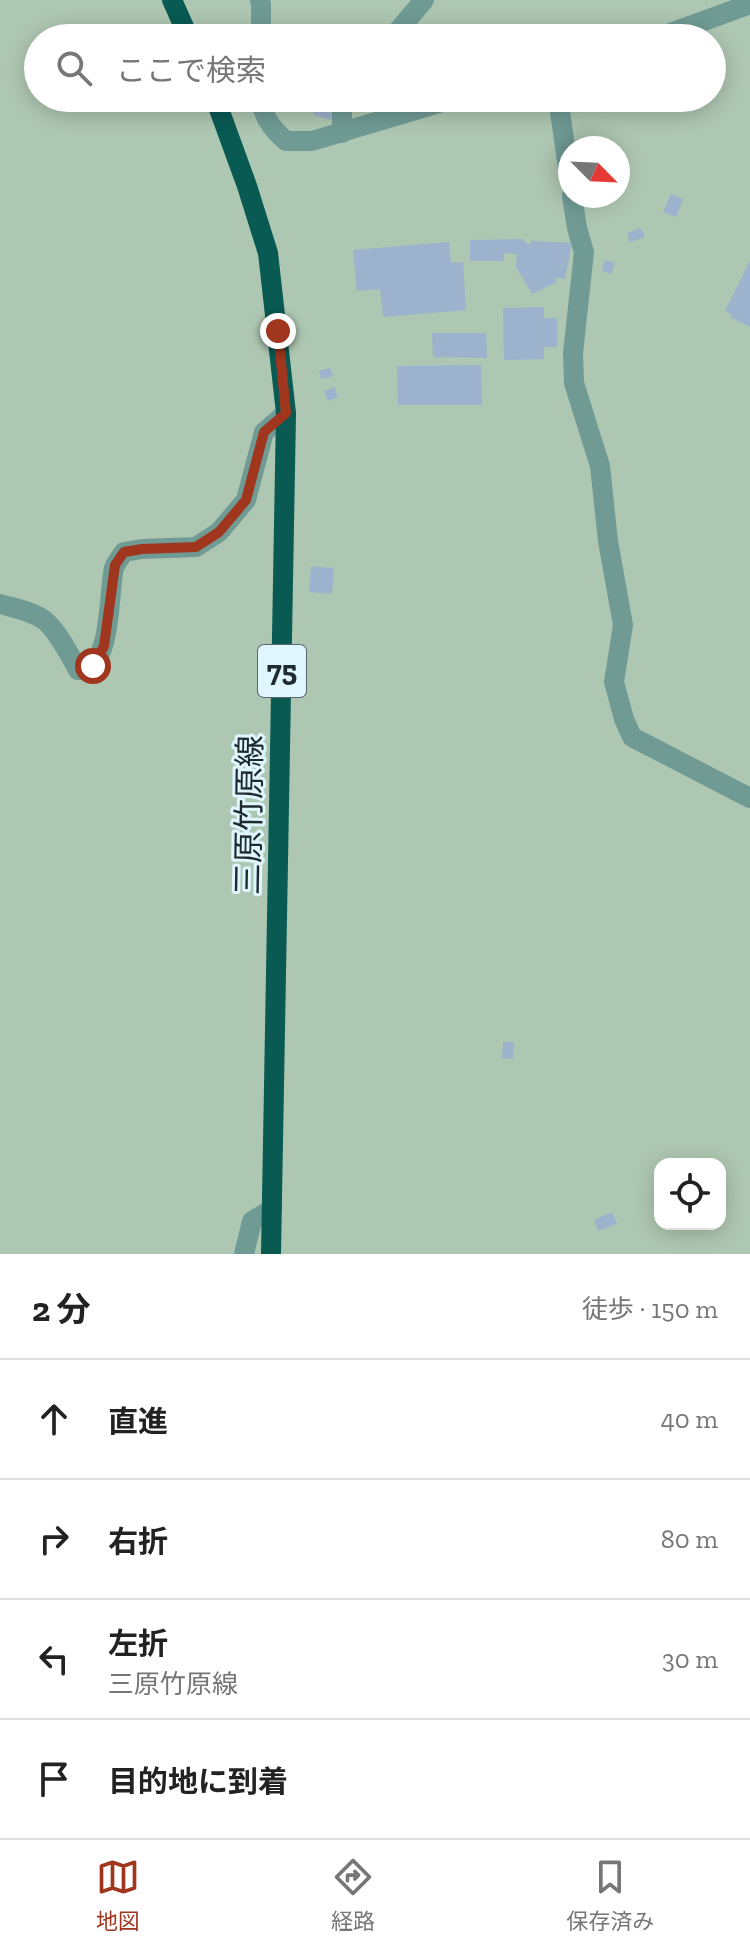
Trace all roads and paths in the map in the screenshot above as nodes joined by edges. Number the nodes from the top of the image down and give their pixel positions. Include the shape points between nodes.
1 (172, 0) edge
2 (424, 0) edge
3 (258, 1) edge
4 (750, 4) edge
5 (183, 24) edge
6 (260, 24) edge
7 (404, 24) edge
8 (695, 24) edge
9 (220, 112) edge
10 (264, 112) edge
11 (342, 112) edge
12 (410, 112) edge
13 (560, 112) edge
14 (342, 133) junction
15 (563, 136) edge
16 (574, 208) edge
17 (286, 413) junction
18 (0, 604) edge
19 (750, 798) edge
20 (272, 1209) junction
21 (244, 1254) edge
22 (271, 1254) edge

1 - 5 main road
2 - 7 street
3 - 6 street
4 - 8 street
9 - 17 main road, 三原竹原線 / 75 via 268,253
10 - 14 street via 271,128 286,141
11 - 14 street
12 - 14 street
13 - 15 street
16 - 19 street via 584,252 574,383 600,466 623,625 614,682 624,719 632,737
17 - 18 street via 264,432 246,500 219,532 196,547 124,552 115,565 104,646 93,666 78,670 45,621
17 - 20 main road, 三原竹原線 / 75
20 - 21 street via 252,1221
20 - 22 main road, 三原竹原線 / 75

